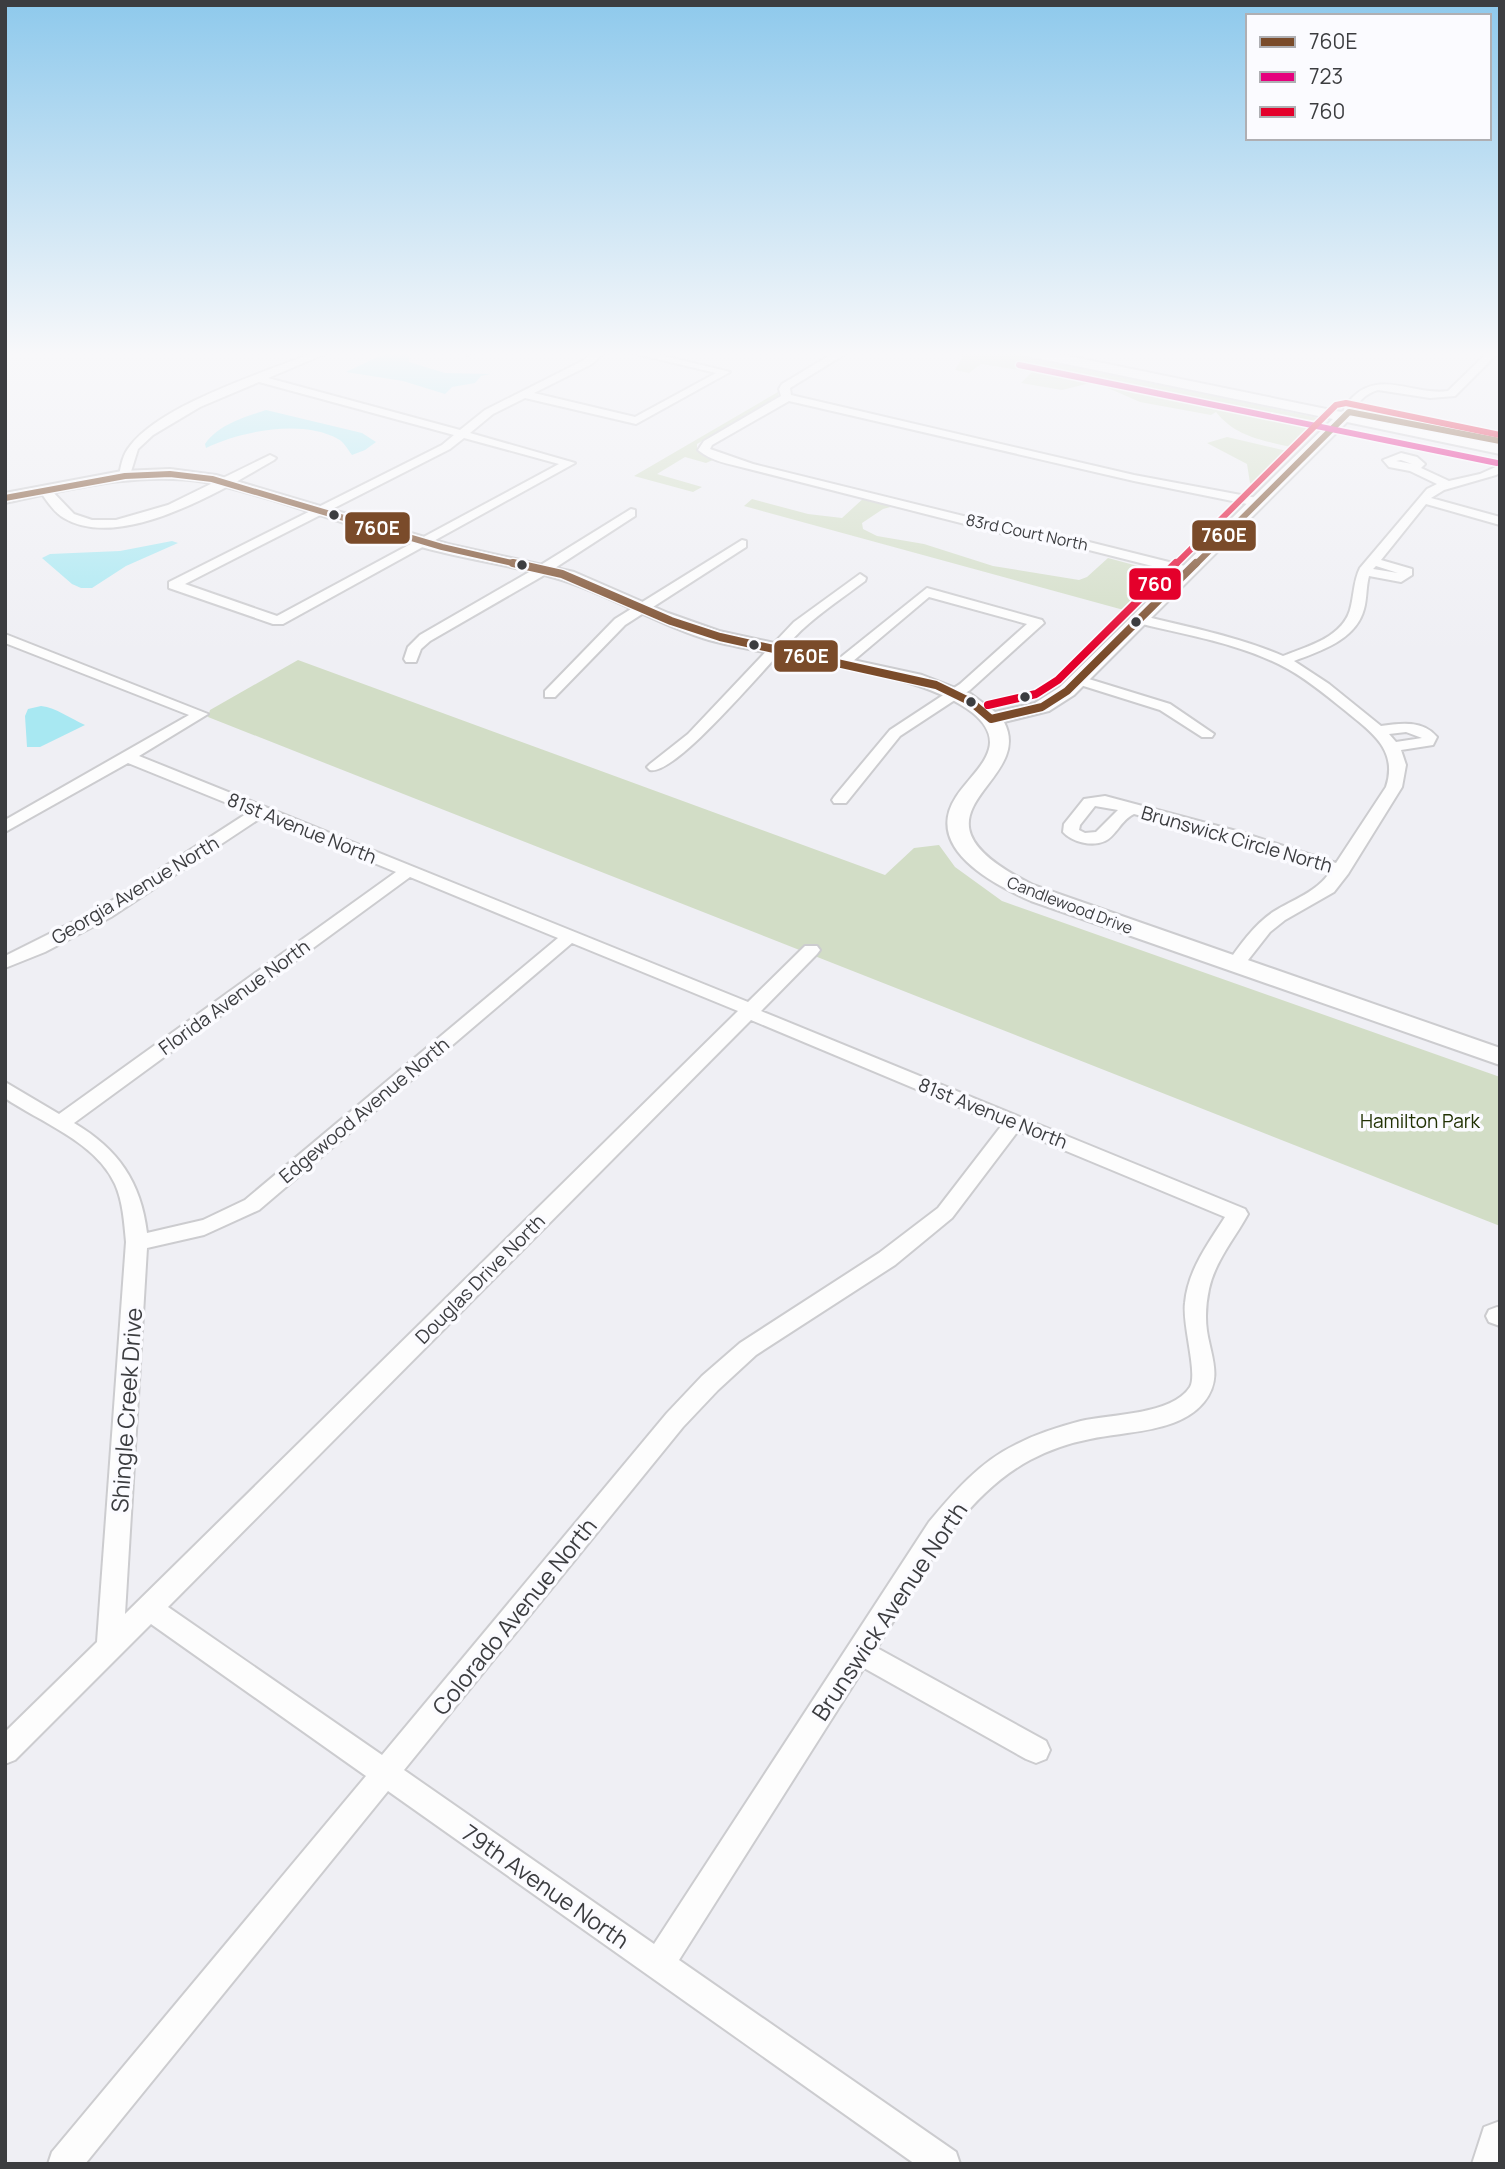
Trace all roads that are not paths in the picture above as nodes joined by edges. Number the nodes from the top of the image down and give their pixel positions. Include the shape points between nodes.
1 (131, 452) edge
2 (435, 452) edge
3 (530, 452) edge
4 (708, 452) edge
5 (1024, 452) edge
6 (1307, 452) edge
7 (270, 458) dead end
8 (1413, 468) dead end
9 (1500, 468) edge
10 (125, 476) junction
11 (226, 482) junction
12 (1446, 484) junction
13 (45, 490) junction
14 (5, 498) edge
15 (1423, 500) junction
16 (1257, 502) junction
17 (319, 510) junction
18 (631, 513) dead end
19 (1500, 521) edge
20 (422, 541) junction
21 (742, 544) dead end
22 (544, 568) junction
23 (1188, 571) junction
24 (860, 578) dead end
25 (644, 609) junction
26 (1139, 620) junction
27 (5, 638) edge
28 (774, 650) junction
29 (411, 659) dead end
30 (1282, 660) junction
31 (841, 664) junction
32 (1079, 680) junction
33 (957, 693) junction
34 (550, 694) dead end
35 (991, 719) junction
36 (1378, 731) junction
37 (1207, 734) dead end
38 (1393, 747) junction
39 (127, 757) junction
40 (655, 767) dead end
41 (840, 800) dead end
42 (1132, 809) dead end
43 (261, 811) junction
44 (5, 827) edge
45 (1342, 870) junction
46 (408, 871) junction
47 (570, 936) junction
48 (811, 950) dead end
49 (5, 963) edge
50 (1235, 965) junction
51 (748, 1011) junction
52 (1500, 1057) edge
53 (5, 1088) edge
54 (1015, 1122) junction
55 (61, 1123) junction
56 (1238, 1214) joint
57 (137, 1242) junction
58 (149, 1608) junction
59 (110, 1647) junction
60 (860, 1652) junction
61 (1036, 1750) dead end
62 (5, 1751) edge
63 (385, 1773) junction
64 (658, 1965) junction
65 (1500, 2143) edge
66 (64, 2164) edge
67 (944, 2164) edge
68 (1494, 2164) edge

1 - 10 street
2 - 17 street
3 - 20 street via 569,463
4 - 23 street, 83rd Court North via 1012,532
5 - 16 street
6 - 16 street
7 - 11 street
8 - 12 street
9 - 12 street via 1487,476
10 - 11 street via 170,474
10 - 13 street
11 - 13 street via 147,517 102,524 68,516
11 - 17 street
12 - 15 street
13 - 14 street
15 - 19 street
15 - 30 street via 1360,581 1356,616 1348,626 1323,644
16 - 23 street
17 - 20 street
17 - 20 street via 174,585 278,621
18 - 22 street
20 - 22 street
21 - 25 street
22 - 25 street
22 - 29 street via 425,638
23 - 26 street
24 - 28 street via 827,601
25 - 28 street via 695,630
25 - 34 street via 620,622
26 - 30 street
26 - 32 street
27 - 39 street via 201,715
28 - 31 street
28 - 40 street via 694,737
30 - 36 street via 1320,683
31 - 33 street
31 - 33 street via 928,592 1037,623
32 - 35 street via 1042,707
32 - 37 street via 1165,707
33 - 35 street
33 - 41 street via 895,733
35 - 50 street, Candlewood Drive via 1000,750 962,802 958,816 958,830 973,856 996,875 1039,896
36 - 38 street
36 - 38 street via 1408,727 1430,737 1421,745
38 - 45 street via 1399,775
39 - 43 street, 81st Avenue North
39 - 44 street
42 - 45 street, Brunswick Circle North via 1214,829
43 - 46 street, 81st Avenue North
43 - 49 street, Georgia Avenue North via 107,911
45 - 50 street via 1328,888 1265,928
46 - 47 street, 81st Avenue North
46 - 55 street, Florida Avenue North
47 - 51 street, 81st Avenue North
47 - 57 street, Edgewood Avenue North via 252,1205 198,1232
48 - 51 street, Douglas Drive North
50 - 52 street, Candlewood Drive
51 - 54 street, 81st Avenue North
51 - 58 street, Douglas Drive North
53 - 55 street, Shingle Creek Drive
54 - 56 street, 81st Avenue North
54 - 63 street, Colorado Avenue North via 945,1213 887,1259 748,1349 710,1383
55 - 57 street, Shingle Creek Drive via 99,1147 117,1167 136,1215
56 - 60 street, Brunswick Avenue North via 1199,1282 1196,1333 1204,1378 1197,1394 1165,1415 1059,1437 989,1474 938,1530
57 - 59 street, Shingle Creek Drive
58 - 59 street, Douglas Drive North
58 - 63 street, 79th Avenue North
59 - 62 street
60 - 61 street
60 - 64 street, Brunswick Avenue North
63 - 64 street, 79th Avenue North
63 - 66 street, Colorado Avenue North
64 - 67 street, 79th Avenue North
65 - 68 street

